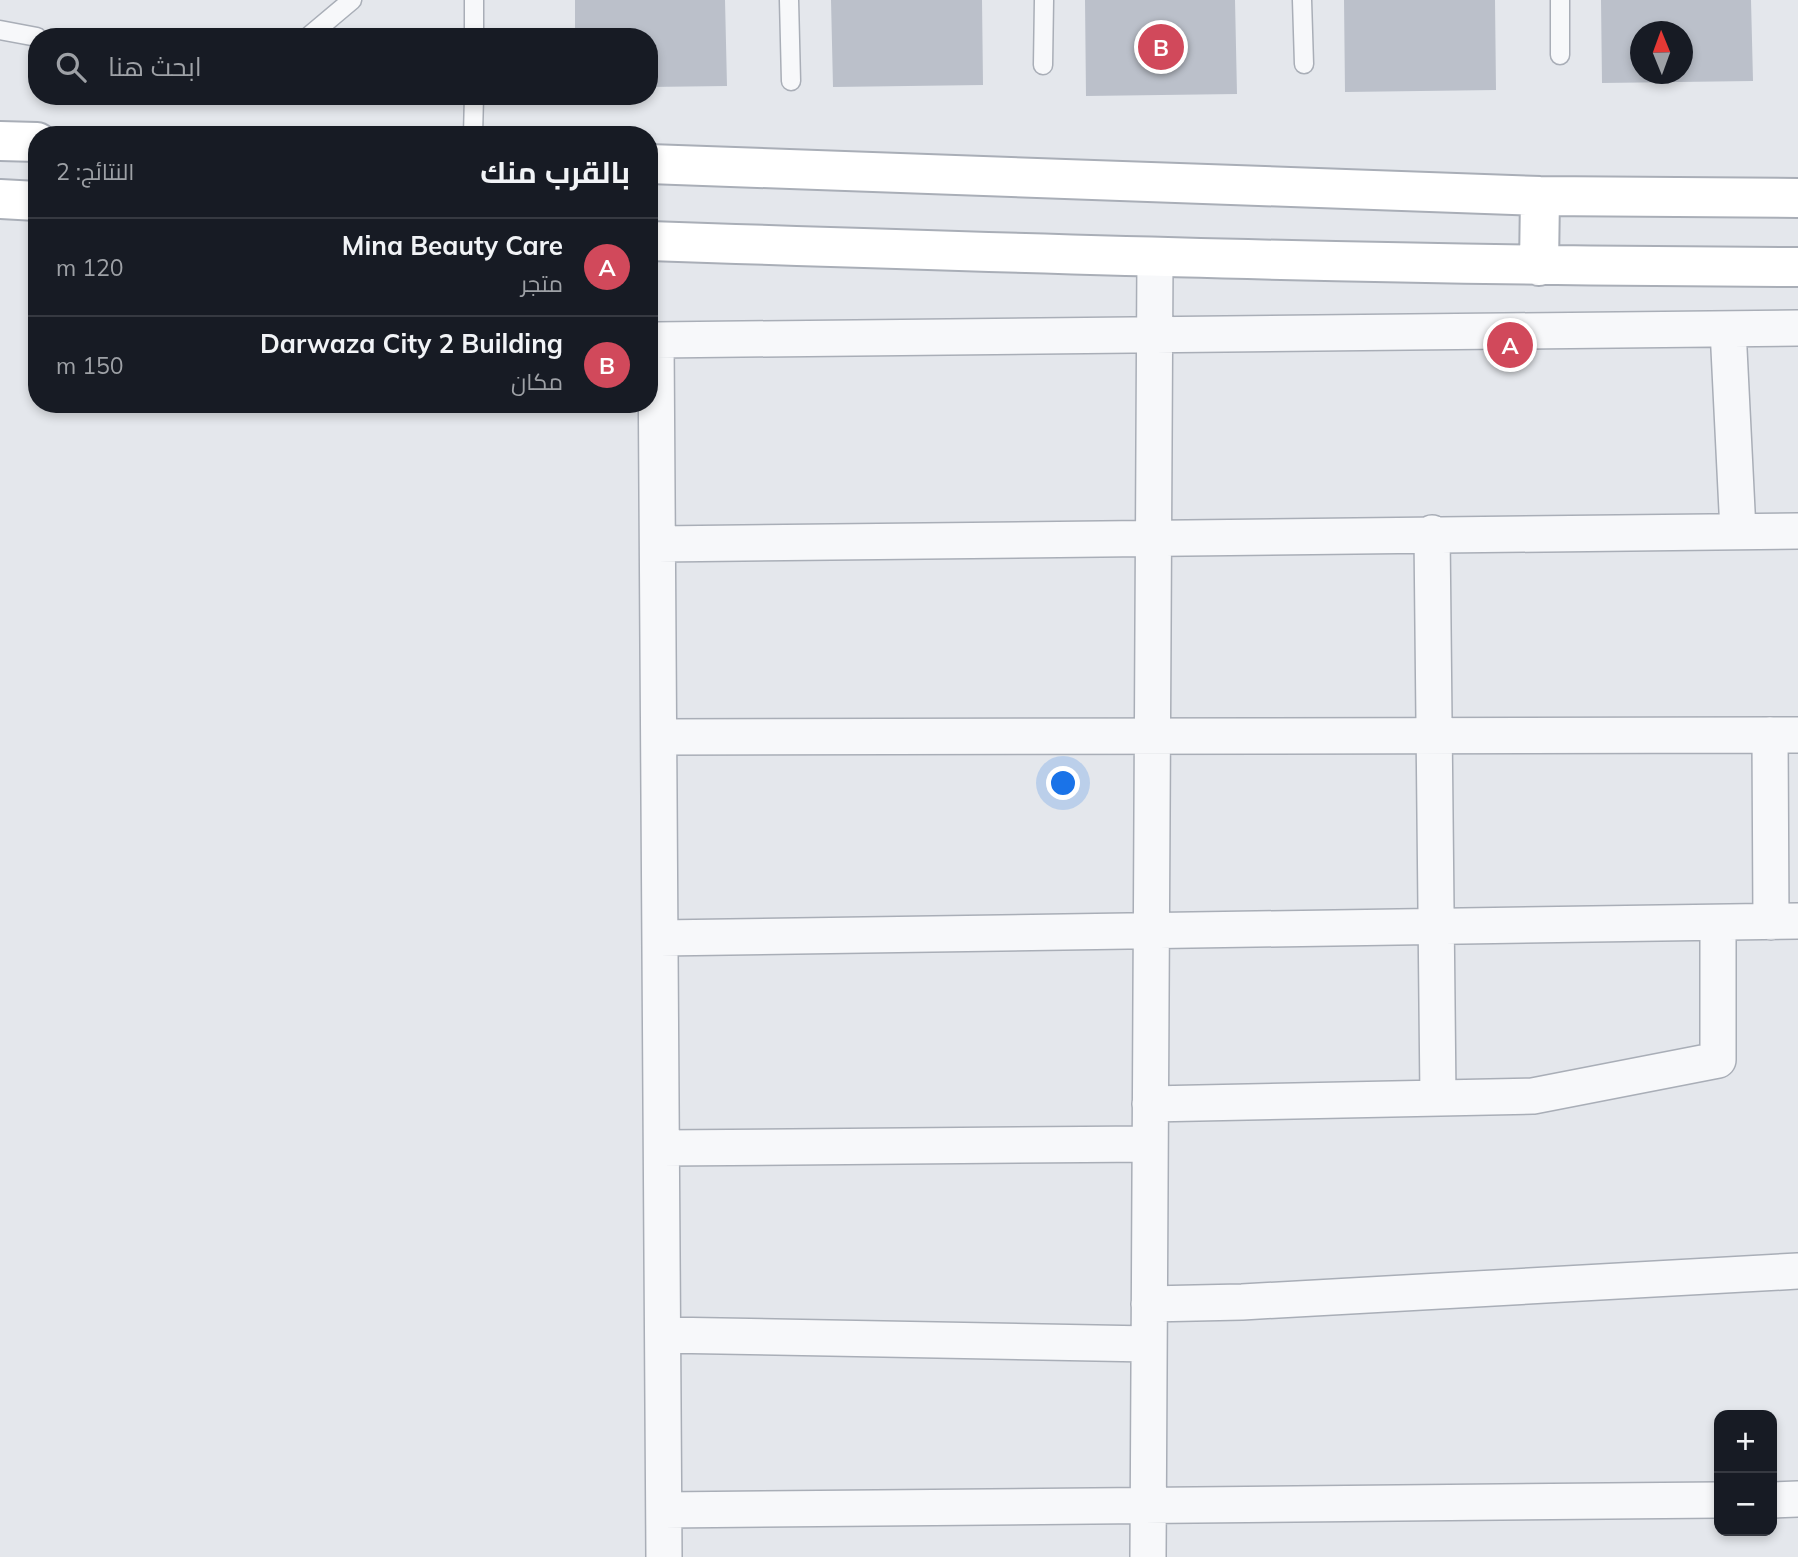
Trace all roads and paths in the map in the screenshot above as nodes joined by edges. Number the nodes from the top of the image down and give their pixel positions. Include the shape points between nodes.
1 (352, 0) edge
2 (474, 0) edge
3 (789, 0) edge
4 (1044, 0) edge
5 (1303, 0) edge
6 (1560, 0) edge
7 (319, 28) edge
8 (474, 28) edge
9 (0, 30) edge
10 (28, 35) edge
11 (1560, 55) dead end
12 (1304, 64) dead end
13 (1043, 65) dead end
14 (791, 81) dead end
15 (474, 105) edge
16 (473, 126) edge
17 (0, 141) edge
18 (28, 142) edge
19 (658, 164) edge
20 (1540, 196) junction
21 (1798, 198) edge
22 (0, 199) edge
23 (28, 201) edge
24 (658, 241) edge
25 (1155, 258) junction
26 (1539, 266) junction
27 (1798, 267) edge
28 (1798, 328) edge
29 (1728, 329) junction
30 (1155, 336) junction
31 (658, 340) edge
32 (656, 413) edge
33 (1738, 531) junction
34 (1798, 531) edge
35 (1432, 533) junction
36 (1154, 536) junction
37 (657, 544) junction
38 (1784, 735) edge
39 (1153, 736) junction
40 (1434, 736) junction
41 (659, 737) junction
42 (1784, 921) edge
43 (1718, 923) junction
44 (1438, 927) junction
45 (1152, 932) junction
46 (660, 938) junction
47 (1438, 1098) junction
48 (1150, 1104) junction
49 (1150, 1144) junction
50 (662, 1148) junction
51 (1798, 1271) edge
52 (1149, 1304) junction
53 (663, 1335) junction
54 (1149, 1344) junction
55 (1798, 1499) edge
56 (1714, 1500) edge
57 (1777, 1500) edge
58 (1148, 1505) junction
59 (664, 1510) junction
60 (664, 1557) edge
61 (1148, 1557) edge

1 - 7 lane
2 - 8 lane
3 - 14 lane
4 - 13 lane
5 - 12 lane
6 - 11 lane
9 - 10 lane
15 - 16 lane
17 - 18 main road
19 - 20 main road
20 - 21 main road
20 - 26 main road
22 - 23 main road
24 - 25 main road
25 - 26 main road
25 - 30 street
26 - 27 main road
28 - 29 street
29 - 30 street
29 - 33 street
30 - 31 street
30 - 36 street
32 - 37 street
33 - 34 street
33 - 35 street
35 - 36 street
35 - 40 street
36 - 37 street
36 - 39 street
37 - 41 street
38 - 40 street
38 - 42 street
39 - 40 street
39 - 41 street
39 - 45 street
40 - 44 street
41 - 46 street
42 - 43 street
43 - 44 street
43 - 47 street via 1718,1060 1533,1096
44 - 45 street
44 - 47 street
45 - 46 street
45 - 48 street
46 - 50 street
47 - 48 street
48 - 49 street
49 - 50 street
49 - 52 street
50 - 53 street
51 - 52 street
52 - 54 street
53 - 54 street
53 - 59 street
54 - 58 street
55 - 57 street
56 - 58 street
58 - 59 street
58 - 61 street
59 - 60 street

